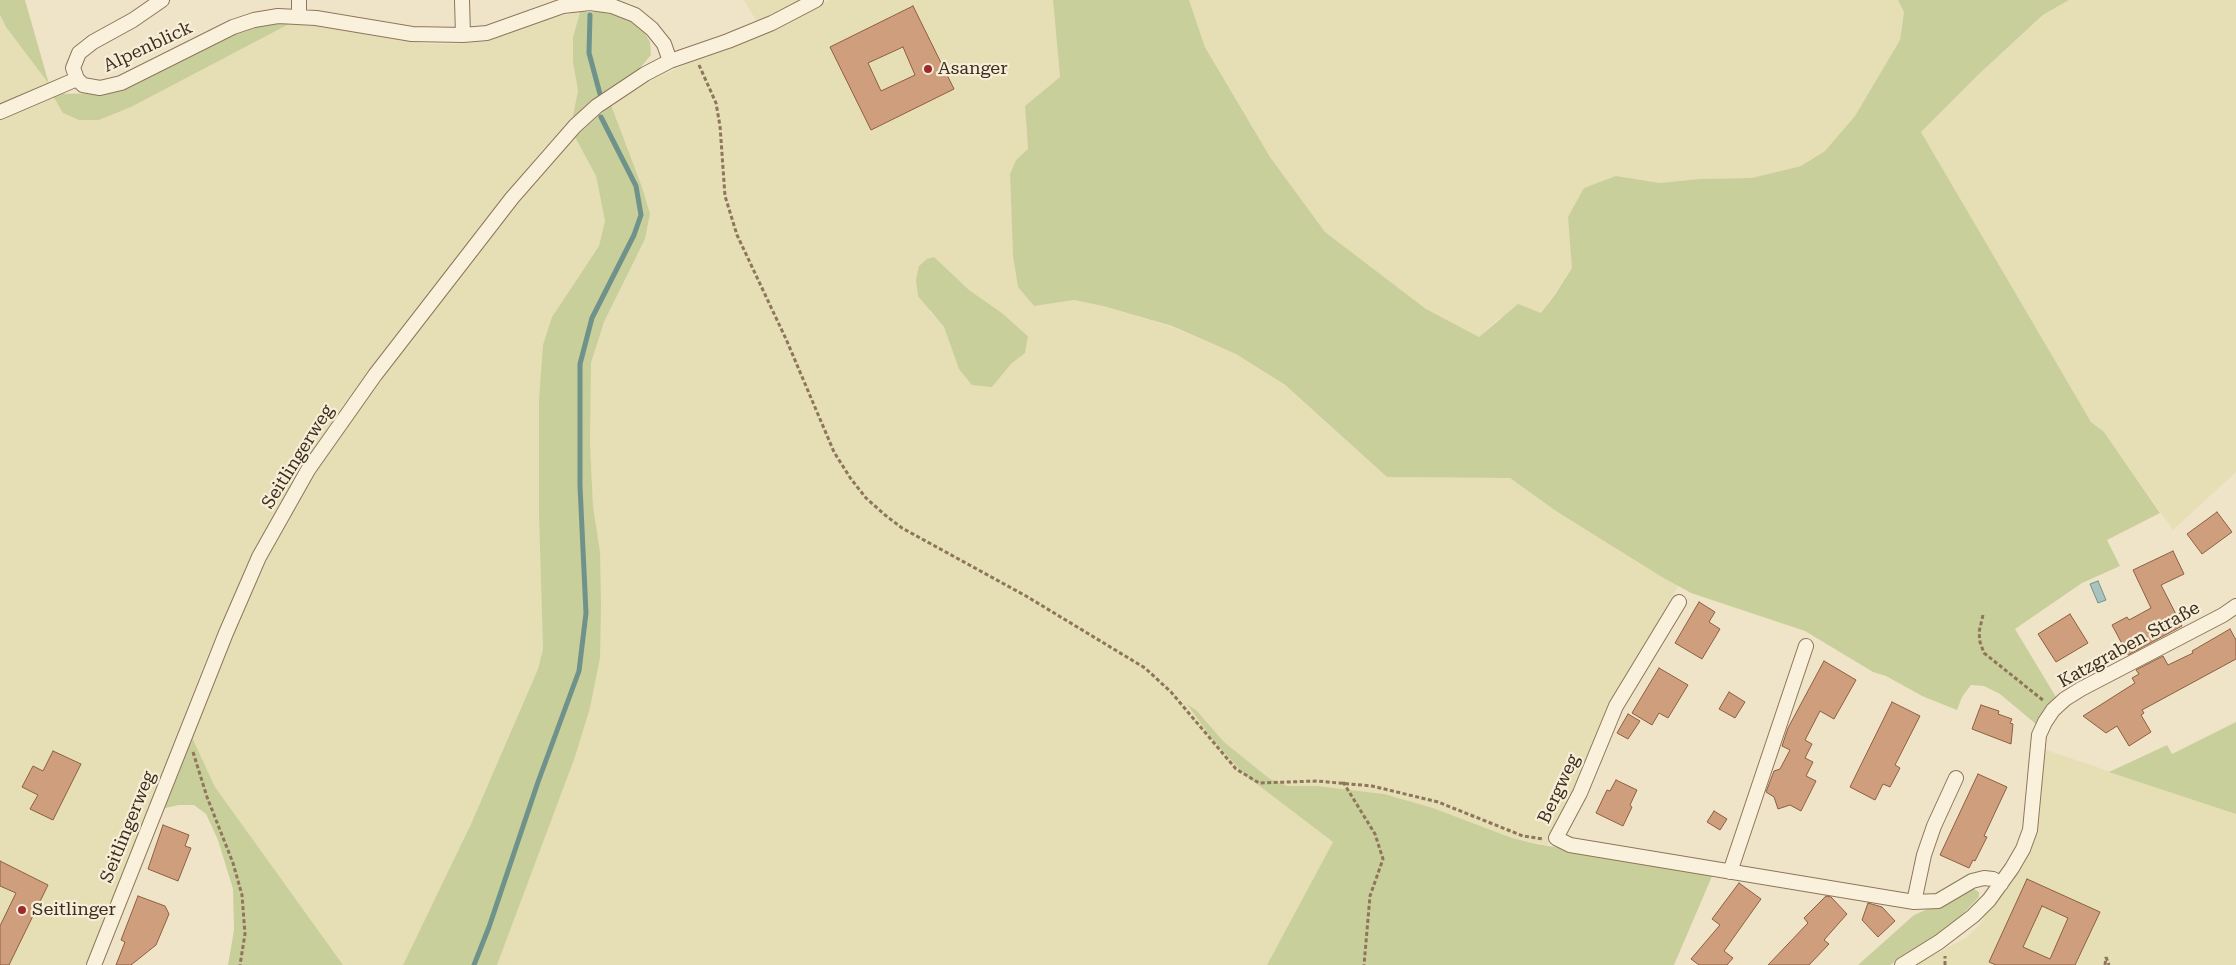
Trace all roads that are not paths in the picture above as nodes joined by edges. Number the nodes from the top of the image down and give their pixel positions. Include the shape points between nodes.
1 (162, 0) edge
2 (299, 0) edge
3 (462, 0) edge
4 (816, 0) edge
5 (613, 3) edge
6 (299, 16) junction
7 (463, 35) junction
8 (670, 60) junction
9 (77, 78) junction
10 (0, 112) edge
11 (1679, 602) dead end
12 (2236, 606) edge
13 (1806, 646) dead end
14 (1956, 778) dead end
15 (1730, 872) junction
16 (2001, 884) junction
17 (1914, 902) junction
18 (94, 965) edge
19 (1902, 965) edge

1 - 9 street, Alpenblick via 79,53 74,68
2 - 6 street
3 - 7 street
4 - 8 street, Seitlingerweg via 772,23
5 - 7 street, Alpenblick via 563,6 487,33
5 - 8 street, Alpenblick via 652,29 664,44
6 - 7 street, Alpenblick via 412,34
6 - 9 street, Alpenblick via 278,16 233,27 121,83 100,88 84,85
8 - 18 street, Seitlingerweg via 598,106 551,153 512,198 331,434 259,557
9 - 10 street
11 - 15 street, Bergweg via 1616,706 1580,793 1556,838 1570,845
12 - 16 street, Katzgraben Straße via 2081,689 2053,710 2039,735 2030,830
13 - 15 street
14 - 17 street via 1924,855
15 - 17 street, Bergweg
16 - 17 street, Bergweg via 1984,878 1938,900
16 - 19 street, Katzgraben Straße via 1989,900 1958,928

